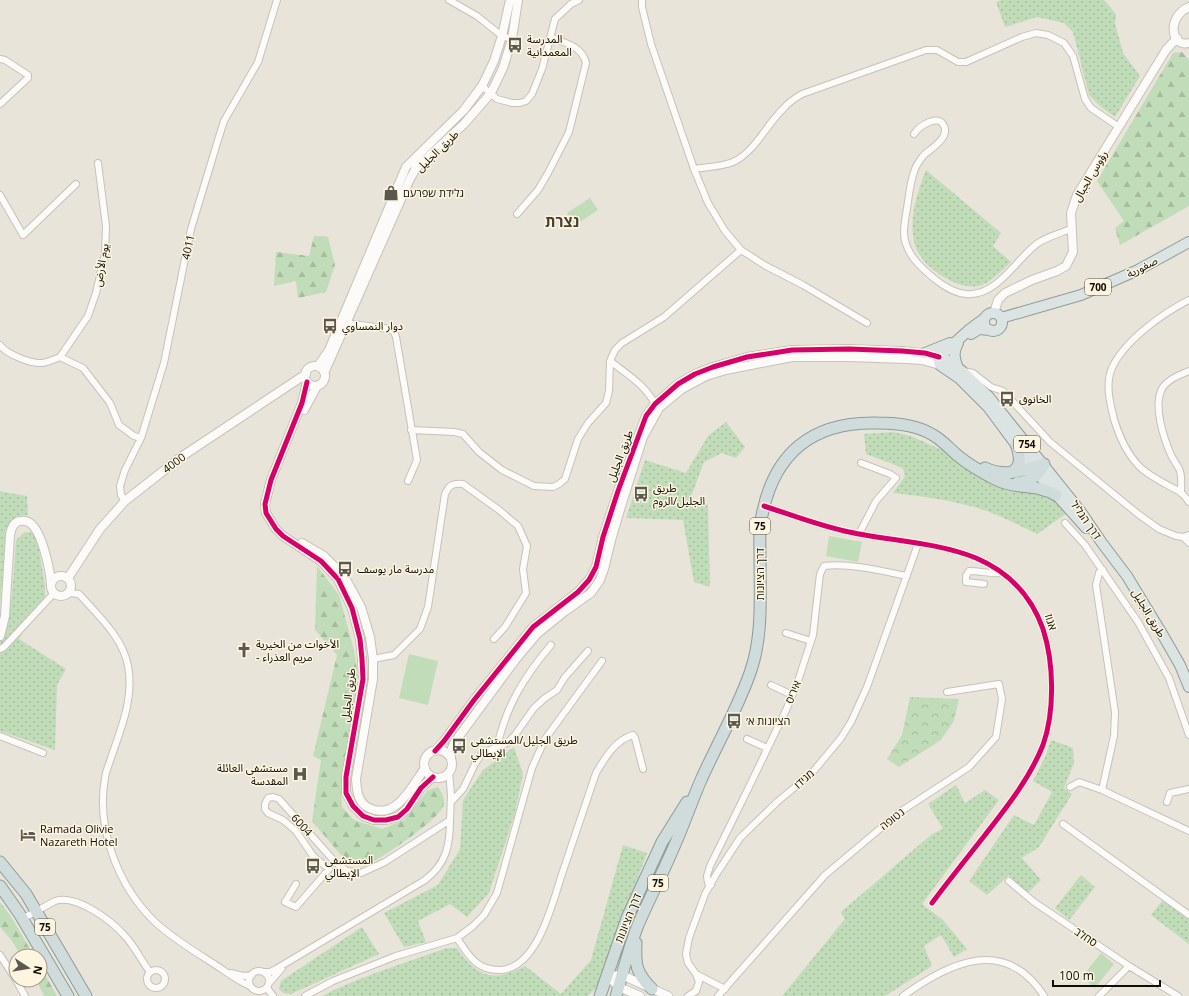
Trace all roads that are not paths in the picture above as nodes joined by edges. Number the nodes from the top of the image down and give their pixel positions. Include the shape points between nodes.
1 (277, 0) edge
2 (450, 0) edge
3 (510, 0) edge
4 (518, 0) edge
5 (579, 0) edge
6 (642, 0) edge
7 (1188, 0) edge
8 (1189, 7) edge
9 (502, 36) junction
10 (550, 37) junction
11 (1176, 38) junction
12 (512, 39) junction
13 (1189, 43) edge
14 (0, 59) edge
15 (482, 86) junction
16 (491, 93) junction
17 (0, 104) edge
18 (1119, 127) junction
19 (914, 134) dead end
20 (98, 163) dead end
21 (694, 168) junction
22 (76, 184) dead end
23 (0, 195) edge
24 (517, 214) dead end
25 (1071, 229) junction
26 (1189, 242) edge
27 (741, 250) junction
28 (1189, 300) edge
29 (998, 316) junction
30 (985, 318) junction
31 (347, 323) junction
32 (867, 323) dead end
33 (990, 330) junction
34 (960, 339) junction
35 (0, 345) edge
36 (925, 353) junction
37 (60, 357) junction
38 (941, 360) junction
39 (610, 361) junction
40 (321, 369) junction
41 (960, 369) junction
42 (1189, 371) edge
43 (306, 378) junction
44 (317, 386) junction
45 (655, 404) junction
46 (411, 430) junction
47 (141, 438) junction
48 (1016, 444) junction
49 (959, 456) junction
50 (861, 463) dead end
51 (1038, 469) junction
52 (1009, 473) junction
53 (408, 481) dead end
54 (1000, 482) junction
55 (1181, 493) junction
56 (1056, 495) junction
57 (125, 501) junction
58 (1189, 502) edge
59 (764, 506) junction
60 (1065, 523) dead end
61 (859, 534) junction
62 (1186, 536) edge
63 (1102, 543) junction
64 (1189, 543) edge
65 (918, 544) junction
66 (48, 564) junction
67 (1103, 570) junction
68 (1002, 573) junction
69 (58, 576) junction
70 (907, 576) junction
71 (68, 578) junction
72 (51, 584) junction
73 (984, 584) dead end
74 (54, 593) junction
75 (69, 593) junction
76 (5, 616) junction
77 (0, 629) edge
78 (786, 633) dead end
79 (0, 636) edge
80 (494, 639) dead end
81 (811, 641) junction
82 (551, 645) dead end
83 (0, 649) edge
84 (588, 651) dead end
85 (373, 659) junction
86 (602, 660) dead end
87 (771, 685) dead end
88 (1189, 687) edge
89 (947, 692) dead end
90 (792, 696) junction
91 (1189, 735) edge
92 (0, 736) edge
93 (747, 739) dead end
94 (497, 747) junction
95 (767, 748) junction
96 (435, 751) junction
97 (43, 753) dead end
98 (451, 759) junction
99 (425, 768) junction
100 (643, 769) dead end
101 (449, 772) junction
102 (433, 777) junction
103 (700, 781) junction
104 (1070, 787) dead end
105 (1189, 789) edge
106 (1102, 790) junction
107 (451, 802) junction
108 (1167, 802) dead end
109 (450, 820) junction
110 (1063, 824) dead end
111 (1189, 831) edge
112 (0, 862) edge
113 (335, 862) junction
114 (329, 869) junction
115 (1009, 881) dead end
116 (296, 884) dead end
117 (711, 885) junction
118 (0, 886) edge
119 (932, 903) dead end
120 (36, 910) junction
121 (1189, 915) edge
122 (22, 919) junction
123 (636, 931) junction
124 (457, 938) junction
125 (0, 955) edge
126 (286, 964) junction
127 (1129, 966) junction
128 (8, 968) edge
129 (150, 972) dead end
130 (263, 972) junction
131 (228, 973) junction
132 (696, 974) junction
133 (252, 975) junction
134 (622, 975) junction
135 (607, 976) junction
136 (268, 985) junction
137 (250, 986) junction
138 (652, 989) junction
139 (725, 989) junction
140 (618, 992) edge
141 (260, 994) edge
142 (68, 996) edge
143 (86, 996) edge
144 (273, 996) edge
145 (305, 996) edge
146 (600, 996) edge
147 (640, 996) edge
148 (668, 996) edge
149 (688, 996) edge
150 (714, 996) edge
151 (718, 996) edge
152 (902, 996) edge
153 (1044, 996) edge
154 (1099, 996) edge
155 (1178, 996) edge

1 - 47 street, 4011 via 258,62 222,127 191,229 164,362
2 - 9 street via 477,16
3 - 9 street, طريق الجليل
4 - 12 street, طريق الجليل
5 - 10 street via 557,16
6 - 21 street via 651,44
7 - 8 street
8 - 11 street via 1182,10 1174,21
9 - 12 street
9 - 15 street, طريق الجليل
10 - 16 street via 542,69 532,94 526,101 512,103 497,99
10 - 24 street via 578,49 584,55 586,63 569,132 538,190
11 - 13 street via 1185,44
11 - 18 street, رؤوس الجبال
12 - 16 street, طريق الجليل via 503,68
14 - 17 street via 28,75 28,78
15 - 16 street
15 - 40 street, طريق الجليل via 464,110 406,167
16 - 31 street, طريق الجليل via 464,124 416,168
18 - 21 street via 1088,105 1084,99 1073,56 1064,43 1048,35 1036,33 1022,36 966,62 958,62 937,50 926,50 802,94 782,109 750,150 741,157 726,164
18 - 25 street, رؤوس الجبال via 1077,195 1071,213
19 - 25 street via 927,123 935,121 944,126 945,133 942,139 923,157 914,171 904,232 907,248 914,260 941,284 957,293 968,294 985,290 994,285 1038,243
20 - 37 street, يوم الأرض via 106,226 105,254 92,307
21 - 27 street via 708,203
22 - 23 street via 23,235
25 - 29 street, رؤوس الجبال via 1073,252 1066,266 1005,293 998,300
26 - 29 main road, صفورية / 700 via 1138,270 1081,294
27 - 32 street
27 - 39 street via 664,317 622,343
28 - 55 street via 1150,325 1126,346 1112,368 1109,385 1109,402 1126,449 1139,466
29 - 30 main road, 700 via 988,314
29 - 33 main road via 1001,327
30 - 33 main road via 984,324
30 - 34 main road, 700
31 - 40 street, طريق الجليل
31 - 46 street via 389,329 394,332
33 - 34 main road, 700 via 979,329
34 - 36 main road
34 - 38 main road, 700
34 - 41 main road via 954,353
35 - 37 street via 23,360 42,363
36 - 38 street, طريق الجليل
36 - 45 street, طريق الجليل via 902,350 792,350 748,357 713,366 695,374 678,384
37 - 47 street via 83,368 110,403 119,425
38 - 41 main road, דרך הגליל / 754
38 - 48 main road, דרך הגליל / 754 via 988,407
38 - 98 street, طريق الجليل via 792,357 726,370 706,376 682,389 659,408 644,437 600,580 591,593 537,634 516,659 454,743
39 - 45 street via 650,394
39 - 46 street via 606,403 578,439 565,479 553,487 534,486 502,470 479,452 463,434
40 - 43 street via 310,368
40 - 44 street via 324,381
41 - 51 main road, דרך הגליל / 754 via 988,396
41 - 62 street via 973,373 991,387 1003,391 1050,442 1138,514 1159,529
42 - 55 street via 1169,381 1163,388 1159,404 1165,439 1180,471
43 - 44 street via 311,385
43 - 57 street, 4000 via 181,457
43 - 102 street, طريق الجليل via 302,403 271,480 265,504 266,513 283,536 321,561 338,579 352,608 360,639 363,679 346,777 346,793 353,806 363,816 374,820 386,820 398,817 407,809 421,788
44 - 85 street, طريق الجليل via 306,404 276,482 269,504 270,512 286,533 324,556 344,576 361,607 370,637
45 - 96 street, طريق الجليل via 646,416 638,435 603,537 596,567 589,580 534,627
46 - 53 street via 417,460
47 - 57 street, 4011 via 120,486
48 - 51 main road, דרך הגליל / 754
48 - 52 highway via 1019,465
49 - 52 highway, דרך הציונות / 75 via 988,470
49 - 54 highway, דרך הציונות / 75
49 - 59 highway, דרך הציונות / 75 via 935,435 916,427 857,423 828,429 793,449 774,480
50 - 61 street via 896,478 876,501
51 - 52 highway, דרך הציונות / 75
51 - 54 highway, 75 via 1025,482
51 - 56 main road, דרך הגליל / 754
51 - 63 main road, דרך הגליל / 754 via 1081,512
54 - 56 highway via 1038,487
55 - 58 street
56 - 63 main road, דרך הגליל / 754
57 - 71 street, 4000 via 100,529
59 - 61 street, אגוז
59 - 103 highway, דרך הציונות / 75 via 760,534 759,624 754,660 741,696
60 - 67 street
61 - 65 street, אגוז
62 - 64 street
63 - 88 main road, طريق الجليل / 754 via 1127,576 1161,632
65 - 68 street, אגוז via 976,558
65 - 70 street, מגידו
66 - 69 street
66 - 72 street
66 - 76 street via 34,526 21,521 14,524 10,535
67 - 91 street via 1138,622 1169,678
67 - 106 street via 1099,573 1096,585 1115,712 1114,736
68 - 73 street via 969,571 966,582
68 - 119 street, אגוז via 1024,593 1037,613 1046,638 1051,687 1049,720 1037,758 1017,791
69 - 71 street
69 - 72 street
70 - 81 street, איריס via 862,568 824,566 820,574
70 - 117 street, מגידו via 867,686 841,738 812,773 740,838
71 - 75 street via 72,585
72 - 74 street
74 - 75 street via 59,596
74 - 83 street
75 - 131 street via 79,594 108,627 128,665 130,687 127,707 105,777 102,801 107,836 121,877 155,922 190,949
76 - 77 street
76 - 79 street
78 - 81 street
80 - 85 street via 505,627 526,593 523,569 527,546 518,526 510,518 463,484 456,484 449,486 445,494 428,607 420,629 394,655
81 - 90 street, איריס
82 - 94 street via 533,667 508,710
84 - 94 street via 557,690 534,708 508,743
85 - 99 street, طريق الجليل via 373,679 356,779 356,791 360,800 377,811 394,807 403,800
86 - 124 street via 545,739 532,768 496,893 484,915
87 - 90 street
89 - 139 street, נטופה via 999,684 1002,699 996,737 969,767 900,812 825,875
90 - 95 street, איריס
92 - 97 street
93 - 95 street
94 - 107 street via 481,755 463,789
95 - 117 street, איריס via 710,866 707,876
96 - 98 street via 446,752
96 - 99 street via 426,759
98 - 101 street via 452,768
99 - 102 street
100 - 124 street via 633,735 611,750 596,773 545,926 529,954 521,962 507,969 494,970 481,966 470,958
101 - 102 street via 442,777
101 - 107 street
103 - 123 highway, דרך הציונות / 75 via 674,849
103 - 135 highway, דרך הציונות / 75 via 659,848 627,918
104 - 106 street via 1079,782
105 - 108 street via 1170,792
106 - 111 street
107 - 109 street
109 - 113 street, 6004 via 385,862 361,873 347,872
109 - 126 street via 450,839 443,859 433,874
110 - 121 street
112 - 120 highway, 75
113 - 114 street
113 - 114 street, 6004 via 279,799 268,798 265,809 268,813 283,820 296,831 314,856
114 - 116 street via 296,908 285,902
115 - 127 street, סחלב via 1034,902
117 - 132 street, מגידו via 689,938 686,954 688,963
118 - 122 highway, 75
120 - 122 street
120 - 129 street via 60,899 76,902 114,925 125,936
120 - 143 highway, 75
122 - 142 highway, 75
123 - 134 highway, דרך הציונות / 75
123 - 138 highway via 636,968
124 - 145 street via 396,956 333,981
125 - 128 street
126 - 130 street via 270,972
126 - 136 street
127 - 154 street
127 - 155 street, סחלב
130 - 133 street via 257,971
130 - 136 street via 268,976
131 - 133 street
131 - 137 street
132 - 139 street
132 - 149 street via 699,982 696,991
133 - 137 street
134 - 135 street
134 - 138 street
134 - 140 highway, דרך הציונות / 75
135 - 140 street
135 - 146 highway, דרך הציונות / 75
136 - 141 street
136 - 144 street
137 - 141 street
138 - 148 street
139 - 150 street, נטופה
139 - 151 street, נטופה
140 - 147 street
152 - 153 street via 942,972 973,960 989,959 1021,970 1036,983

